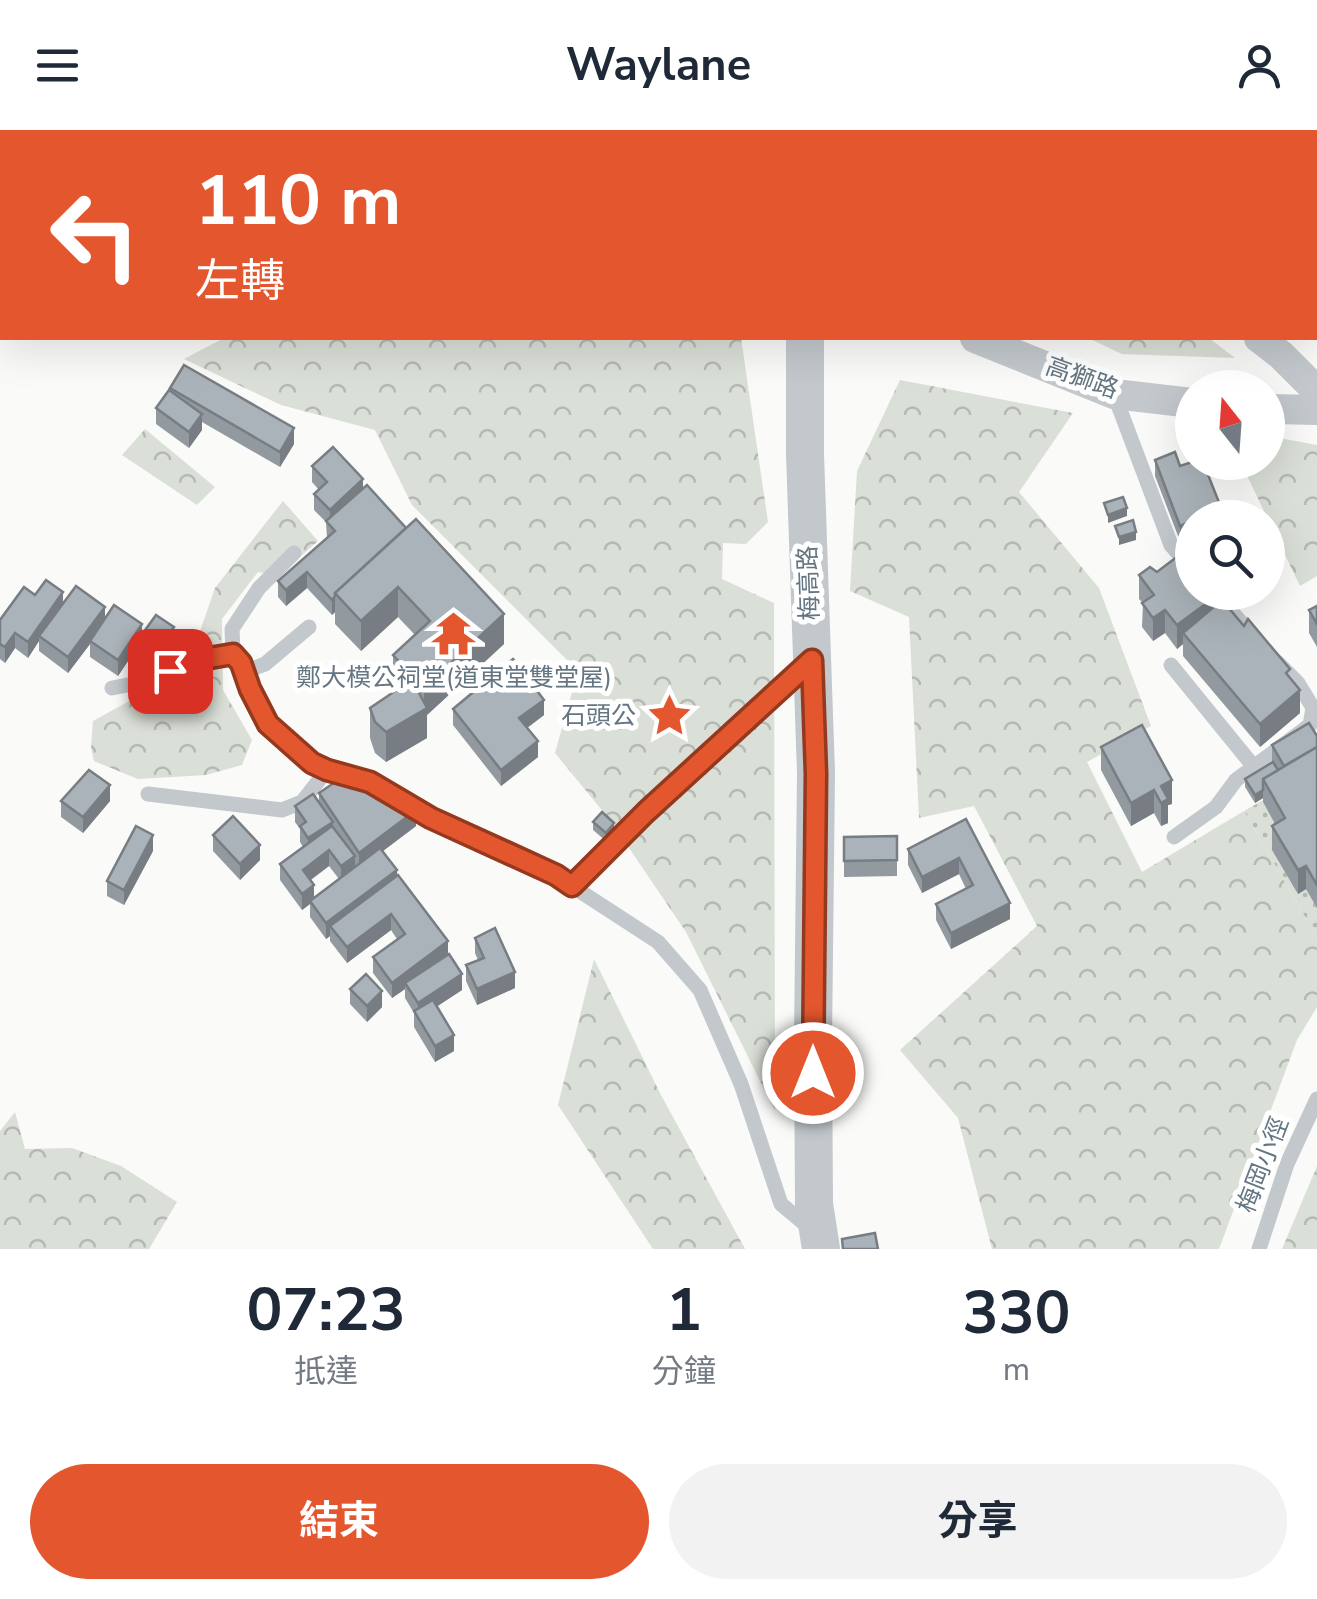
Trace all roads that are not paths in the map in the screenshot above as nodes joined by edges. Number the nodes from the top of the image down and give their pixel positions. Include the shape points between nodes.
1 (805, 340) edge
2 (980, 340) edge
3 (1262, 340) edge
4 (1317, 392) edge
5 (1114, 394) junction
6 (1175, 401) edge
7 (1285, 409) edge
8 (1317, 410) edge
9 (1175, 550) edge
10 (294, 552) dead end
11 (1230, 610) edge
12 (308, 628) dead end
13 (233, 654) junction
14 (812, 660) junction
15 (1171, 665) dead end
16 (244, 672) junction
17 (112, 688) dead end
18 (1314, 732) edge
19 (1254, 767) junction
20 (327, 770) junction
21 (148, 794) dead end
22 (1174, 836) dead end
23 (572, 886) junction
24 (1317, 1099) edge
25 (819, 1242) edge
26 (1258, 1249) edge

1 - 14 street, 梅高路
2 - 5 street, 高獅路
3 - 4 street
5 - 6 street, 高獅路
5 - 9 lane
7 - 8 street
10 - 13 lane via 232,630
11 - 18 lane via 1298,684 1313,708
12 - 16 lane via 265,664
13 - 16 lane
13 - 17 lane
14 - 23 lane
14 - 25 street, 梅高路
15 - 19 lane
16 - 20 lane via 268,724
18 - 19 lane
19 - 22 lane
20 - 21 lane via 302,802 282,810
20 - 23 lane via 370,782
23 - 25 lane via 658,942 700,990 741,1084 781,1204
24 - 26 lane, 梅岡小徑

